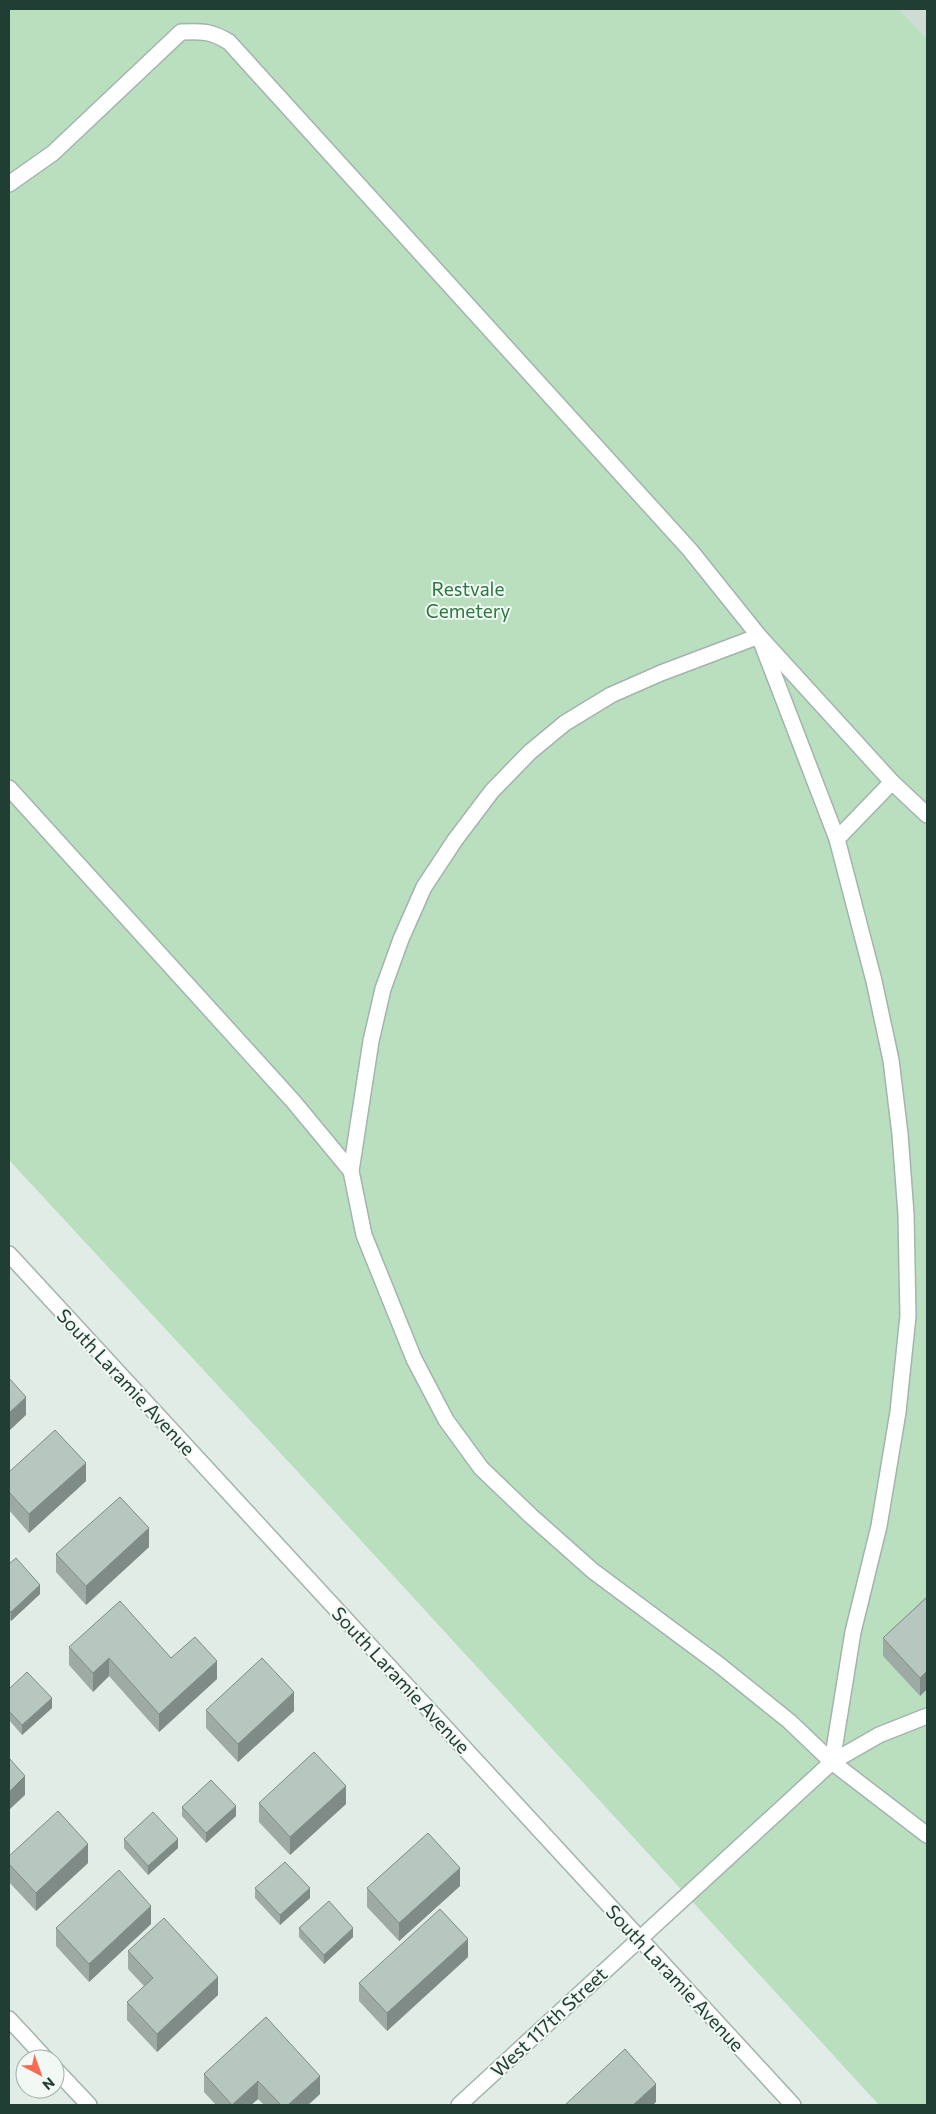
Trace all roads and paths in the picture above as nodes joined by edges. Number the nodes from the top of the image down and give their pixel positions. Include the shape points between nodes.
1 (9, 184) edge
2 (759, 636) junction
3 (892, 782) junction
4 (9, 788) edge
5 (927, 815) edge
6 (837, 839) junction
7 (351, 1171) junction
8 (9, 1254) edge
9 (927, 1716) edge
10 (832, 1762) junction
11 (927, 1835) edge
12 (640, 1939) junction
13 (9, 2019) edge
14 (37, 2049) edge
15 (65, 2080) edge
16 (89, 2105) edge
17 (459, 2105) edge
18 (793, 2105) edge

1 - 2 street via 53,153 181,32 203,31 229,42 683,542
2 - 3 street
2 - 6 street
2 - 7 street via 611,694 565,723 530,752 492,791 424,887 398,947 383,989 371,1041
3 - 5 street
3 - 6 street
4 - 7 street via 293,1101
6 - 10 street via 874,981 890,1060 904,1184 908,1316 898,1412 880,1517 853,1632
7 - 10 street via 364,1235 414,1359 446,1420 481,1468 593,1571 789,1721
8 - 12 street, South Laramie Avenue
9 - 10 street, West 117th Street via 879,1735
10 - 11 street
10 - 12 street, West 117th Street
12 - 17 street, West 117th Street
12 - 18 street, South Laramie Avenue
13 - 14 street
15 - 16 street

